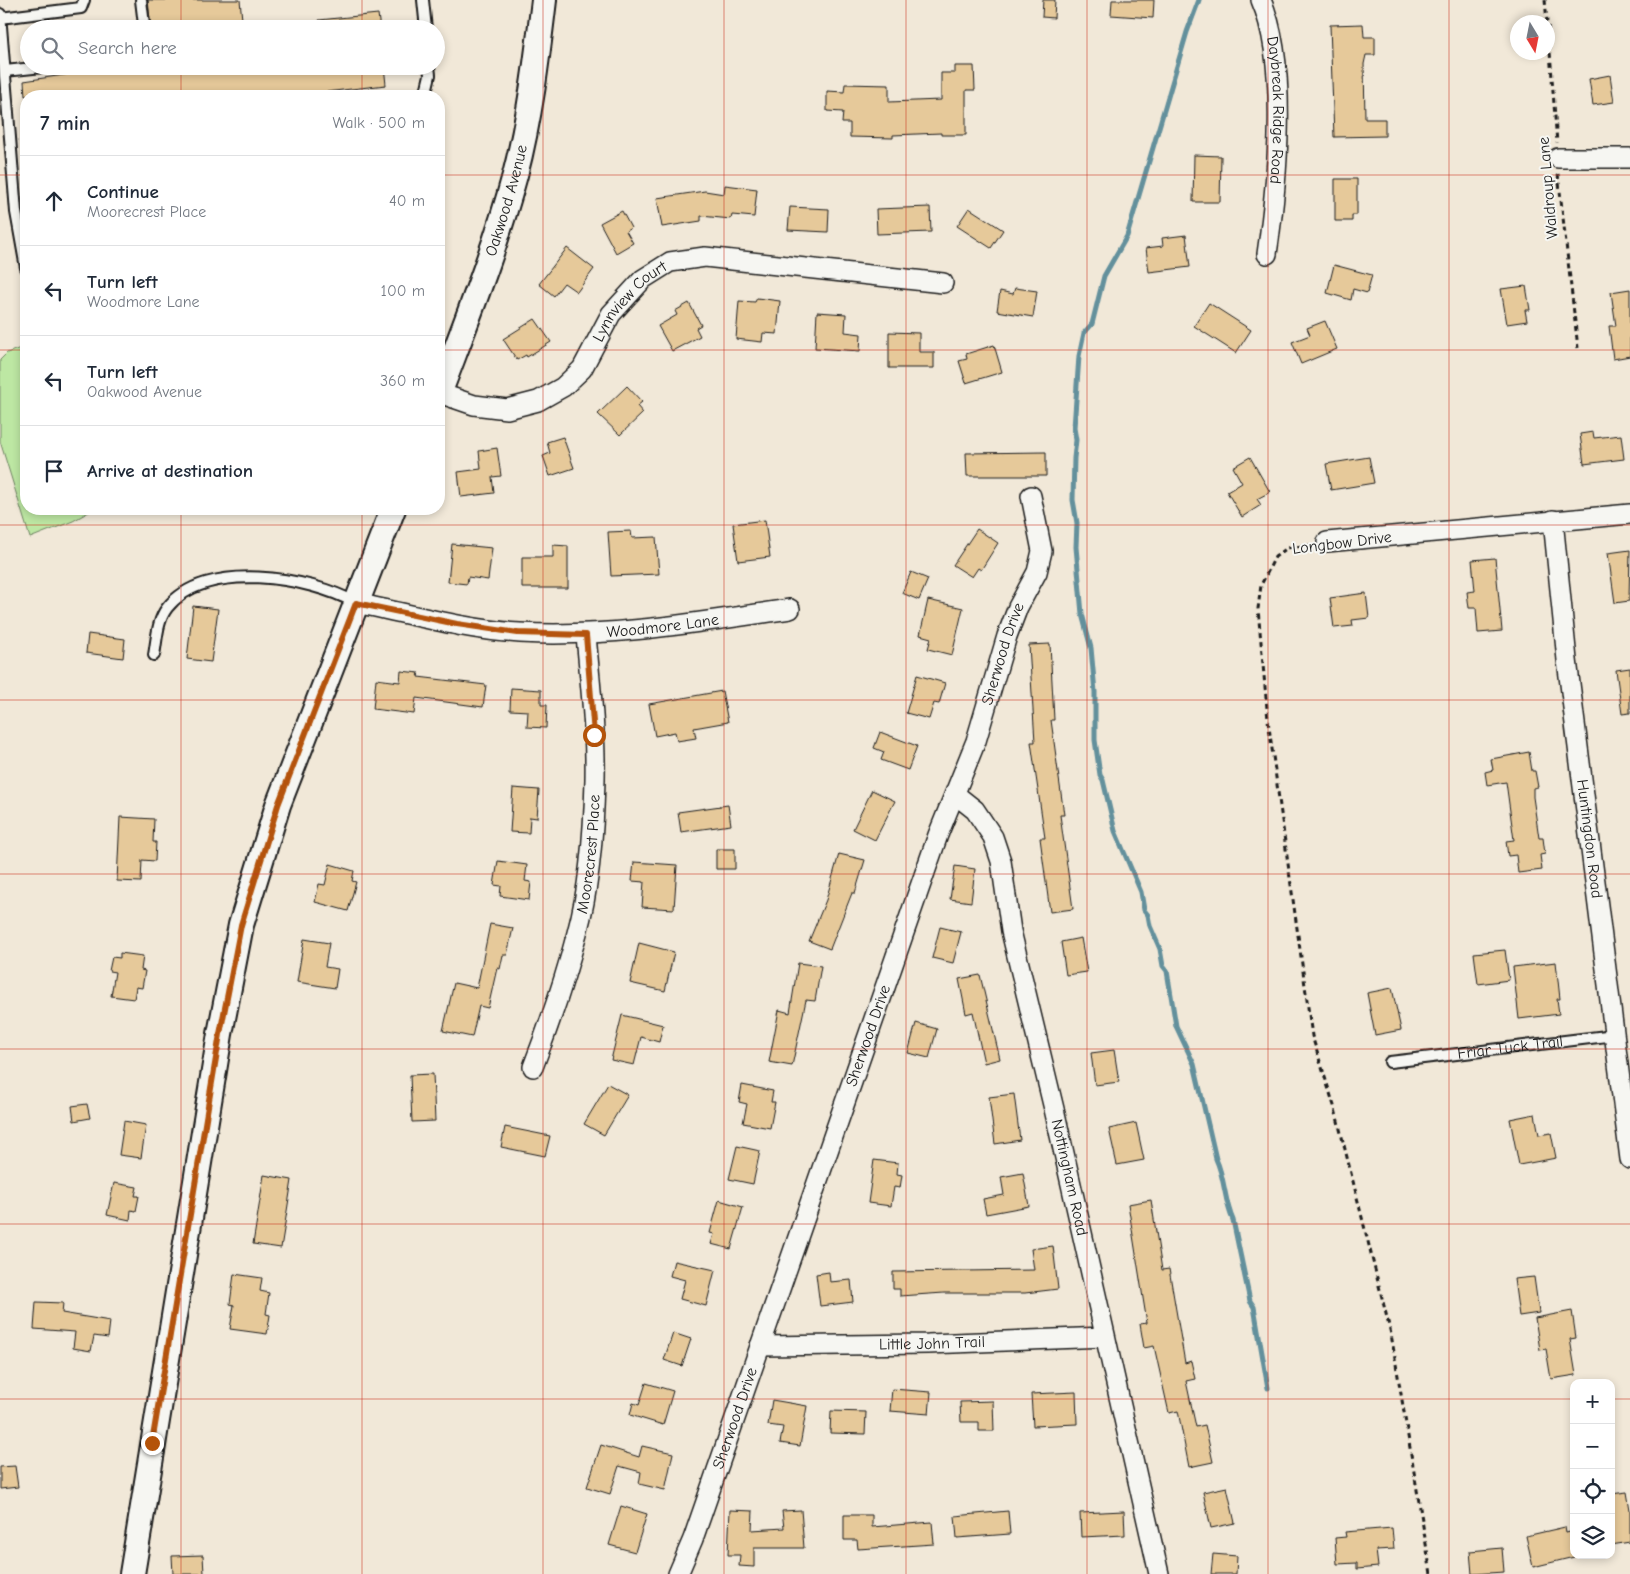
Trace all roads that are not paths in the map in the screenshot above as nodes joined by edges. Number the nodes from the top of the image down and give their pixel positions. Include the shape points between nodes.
1 (84, 0) edge
2 (141, 0) edge
3 (423, 0) edge
4 (544, 0) edge
5 (1261, 0) edge
6 (0, 14) edge
7 (0, 18) edge
8 (143, 20) edge
9 (425, 20) edge
10 (20, 69) edge
11 (5, 71) junction
12 (428, 75) edge
13 (426, 90) edge
14 (1558, 158) road end
15 (1630, 158) edge
16 (20, 234) edge
17 (1267, 254) dead end
18 (943, 283) dead end
19 (445, 377) edge
20 (445, 395) edge
21 (1031, 496) dead end
22 (1630, 514) edge
23 (391, 515) edge
24 (1553, 520) junction
25 (1327, 542) road end
26 (356, 603) junction
27 (790, 609) dead end
28 (586, 635) junction
29 (154, 655) dead end
30 (956, 795) junction
31 (1622, 1034) edge
32 (1390, 1062) dead end
33 (534, 1067) dead end
34 (1630, 1158) edge
35 (1105, 1337) junction
36 (760, 1346) junction
37 (132, 1574) edge
38 (678, 1574) edge
39 (1158, 1574) edge

1 - 7 lane via 81,8
2 - 8 lane
3 - 9 lane
4 - 19 street, Oakwood Avenue via 535,81 515,175 492,252
5 - 17 street, Daybreak Ridge Road via 1272,33 1278,90 1274,208
6 - 7 lane
7 - 11 lane
10 - 11 lane
11 - 16 lane
12 - 13 lane
14 - 15 street
18 - 20 street, Lynnview Court via 705,257 670,262 643,279 611,314 582,369 563,388 538,401 507,409 474,405
21 - 30 street, Sherwood Drive via 1042,551 1007,636 976,741
22 - 24 street, Longbow Drive
23 - 26 street
24 - 25 street, Longbow Drive
24 - 31 street, Huntingdon Road via 1567,660
26 - 28 street, Woodmore Lane via 518,633
26 - 29 lane via 338,593 281,579 221,579 178,596 167,608 160,619
26 - 37 street via 278,805 241,925 220,1034
27 - 28 street, Woodmore Lane
28 - 33 street, Moorecrest Place via 595,779 587,880 578,932
30 - 35 street, Nottingham Road via 975,810 993,837 1002,862 1011,931
30 - 36 street, Sherwood Drive via 938,835
31 - 32 lane, Friar Tuck Trail
31 - 34 street, Huntingdon Road
35 - 36 street, Little John Trail
35 - 39 street, Nottingham Road
36 - 38 street, Sherwood Drive

